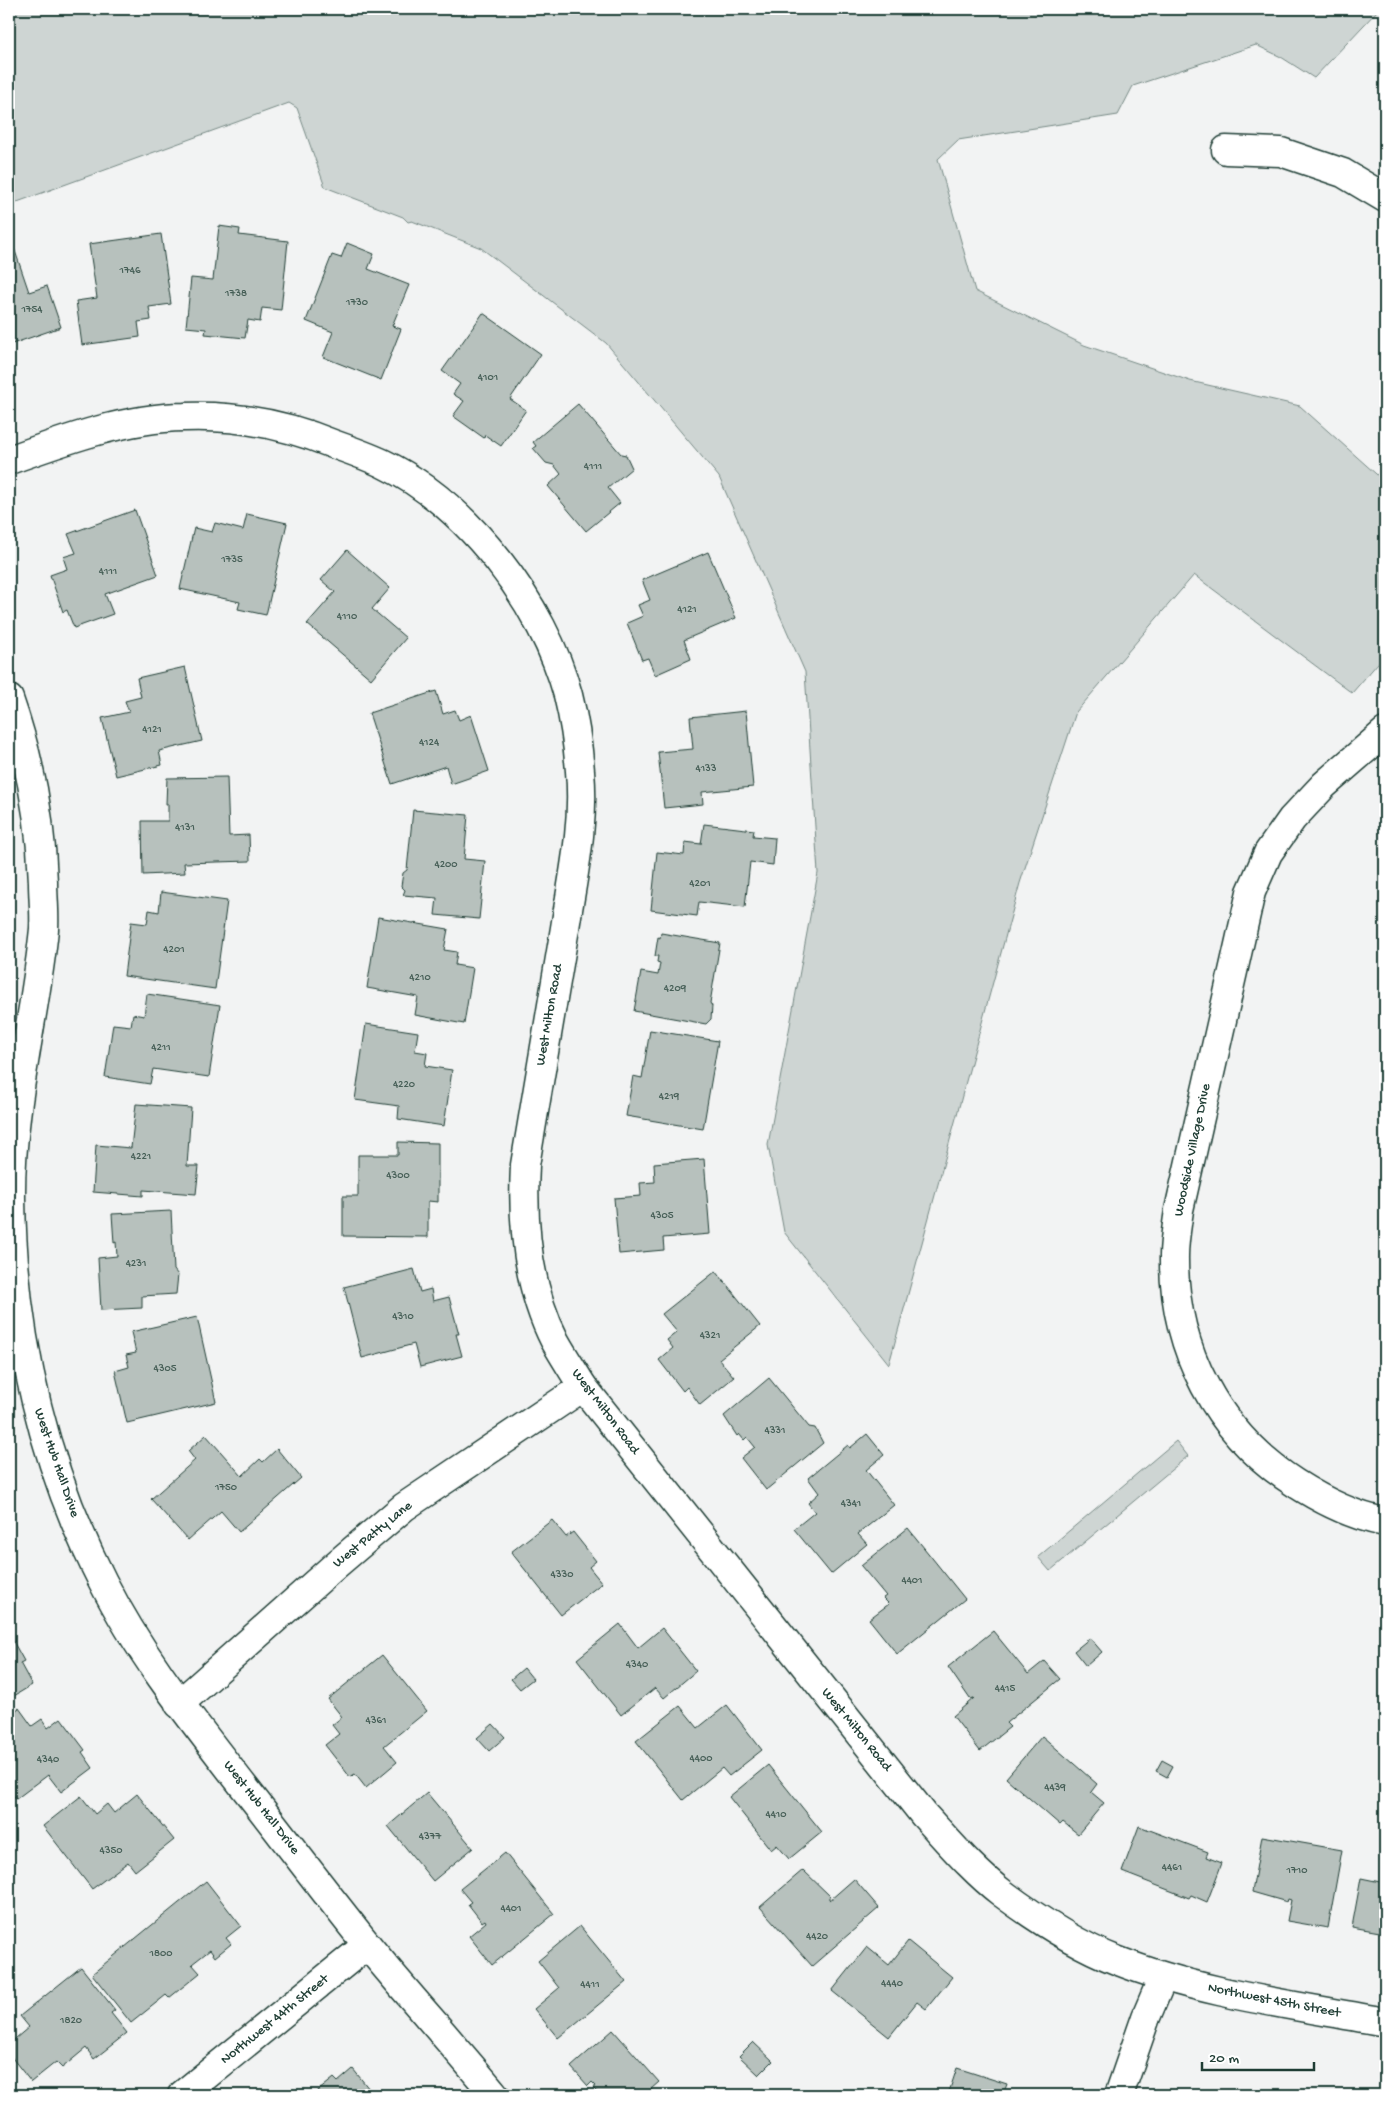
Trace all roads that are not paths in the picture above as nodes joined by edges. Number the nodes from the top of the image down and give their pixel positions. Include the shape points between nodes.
1 (1226, 150) dead end
2 (1385, 198) edge
3 (9, 460) edge
4 (9, 699) edge
5 (1385, 732) edge
6 (583, 1387) junction
7 (1385, 1522) edge
8 (179, 1704) junction
9 (368, 1945) junction
10 (1163, 1977) junction
11 (1385, 2022) edge
12 (182, 2095) edge
13 (495, 2095) edge
14 (1119, 2095) edge

1 - 2 street via 1281,152 1343,173
3 - 6 street, West Milton Road via 97,430 185,416 267,424 308,434 384,464 415,482 473,532 522,593 555,659 568,696 580,770 579,845 525,1165 526,1244 536,1289 554,1339
4 - 8 street, West Hub Hall Drive via 23,740 41,833 44,926 14,1120 11,1172 14,1257 23,1347 46,1442 85,1546 120,1614
5 - 7 street, Woodside Village Drive via 1324,785 1292,819 1268,853 1251,892 1179,1210 1174,1255 1177,1302 1189,1351 1208,1395 1236,1434 1270,1467 1316,1497 1344,1510
6 - 8 street, West Patty Lane via 404,1508
6 - 10 street, West Milton Road via 924,1815 962,1857 1001,1892 1059,1932 1115,1960
8 - 9 street, West Hub Hall Drive
9 - 12 street, Northwest 44th Street
9 - 13 street, West Hub Hall Drive
10 - 11 street, Northwest 45th Street via 1223,1992
10 - 14 street

